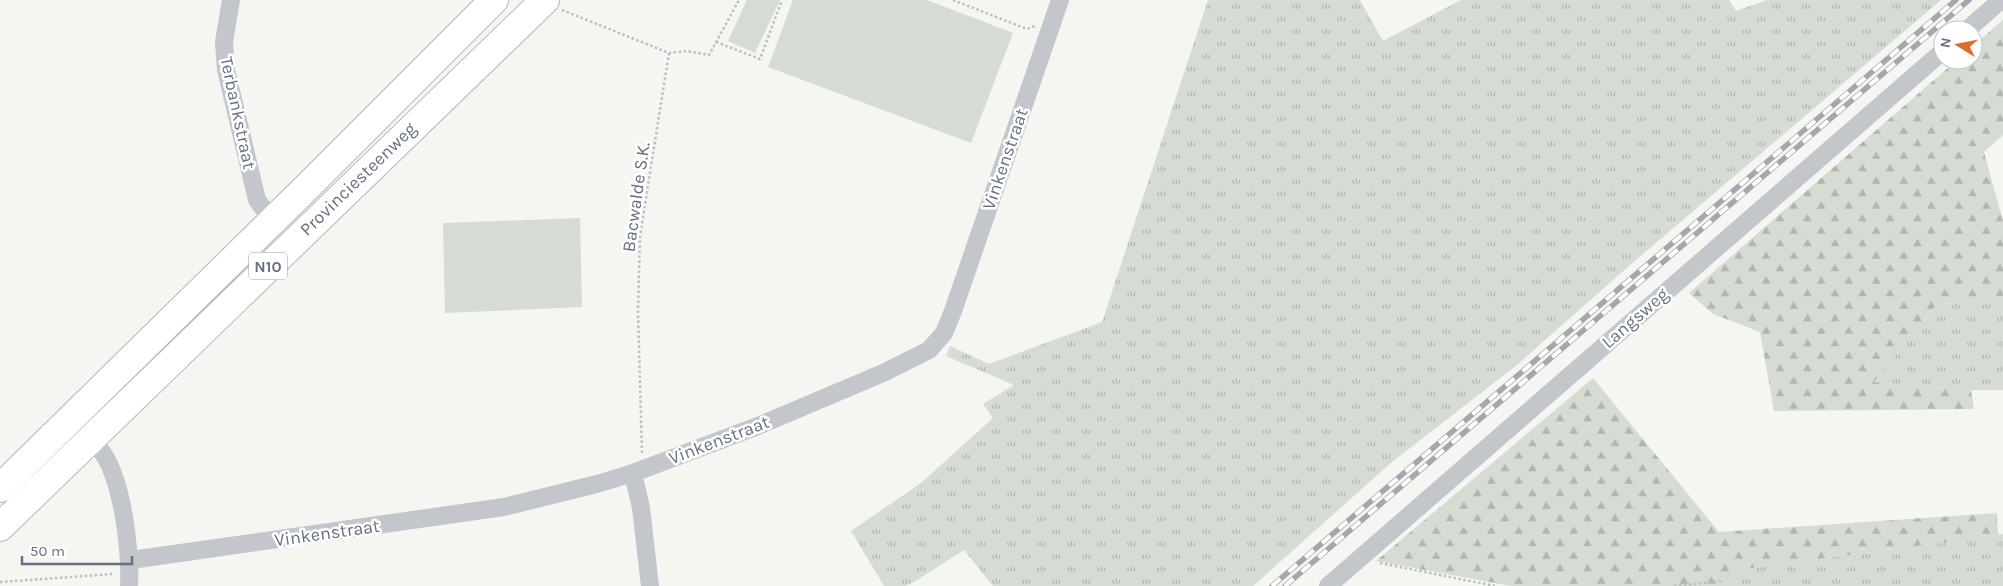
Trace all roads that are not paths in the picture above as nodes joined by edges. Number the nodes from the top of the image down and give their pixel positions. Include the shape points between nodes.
1 (231, 0) edge
2 (499, 0) edge
3 (1060, 0) edge
4 (2001, 0) edge
5 (552, 5) edge
6 (1978, 20) edge
7 (506, 37) junction
8 (1933, 59) edge
9 (273, 221) junction
10 (111, 379) junction
11 (117, 414) junction
12 (90, 440) junction
13 (638, 471) junction
14 (0, 488) edge
15 (0, 527) edge
16 (130, 573) edge
17 (650, 586) edge
18 (1328, 586) edge

1 - 9 street, Terbankstraat via 224,42 226,70 257,200
2 - 7 main road via 521,12
2 - 9 main road, Provinciesteenweg / N10
3 - 13 street, Vinkenstraat via 953,311 944,333 930,350 758,426
4 - 6 street
5 - 7 main road, Provinciesteenweg / N10
7 - 11 main road, Provinciesteenweg / N10
8 - 18 street, Langsweg
9 - 10 main road, Provinciesteenweg / N10
10 - 11 main road via 107,392 95,405 96,414 105,419
10 - 14 main road, Provinciesteenweg / N10
11 - 12 main road, Provinciesteenweg / N10
12 - 15 main road, Provinciesteenweg / N10
12 - 16 street via 100,446 120,492
13 - 16 street, Vinkenstraat via 504,508
13 - 17 street

